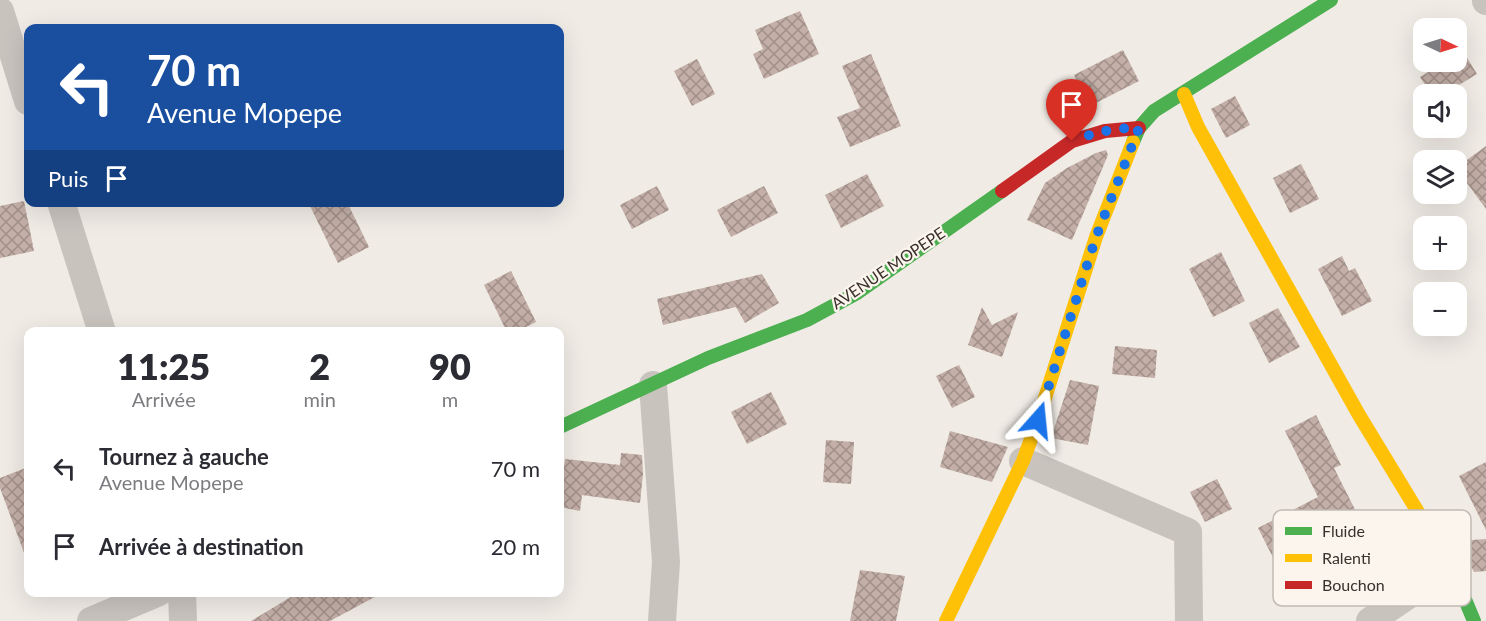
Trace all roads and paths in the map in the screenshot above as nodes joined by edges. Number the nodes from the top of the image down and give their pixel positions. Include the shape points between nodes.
1 (1331, 0) edge
2 (0, 11) edge
3 (24, 88) edge
4 (1184, 94) junction
5 (1139, 128) junction
6 (63, 207) edge
7 (100, 327) edge
8 (653, 385) junction
9 (564, 425) edge
10 (1023, 461) junction
11 (1417, 510) edge
12 (147, 597) edge
13 (182, 597) edge
14 (1392, 606) edge
15 (1468, 606) edge
16 (91, 621) edge
17 (183, 621) edge
18 (662, 621) edge
19 (946, 621) edge
20 (1189, 621) edge
21 (1370, 621) edge
22 (1474, 621) edge

1 - 4 street
2 - 3 street
4 - 5 street via 1154,111
4 - 11 street via 1198,127 1359,415
5 - 8 street, AVENUE MOPEPE via 1099,131 1072,141 857,293 807,320 708,358
5 - 10 street via 1096,237
6 - 7 street
8 - 9 street, AVENUE MOPEPE
8 - 18 street via 666,562
10 - 19 street
10 - 20 street via 1188,532
12 - 16 street
13 - 17 street
14 - 21 street
15 - 22 street

